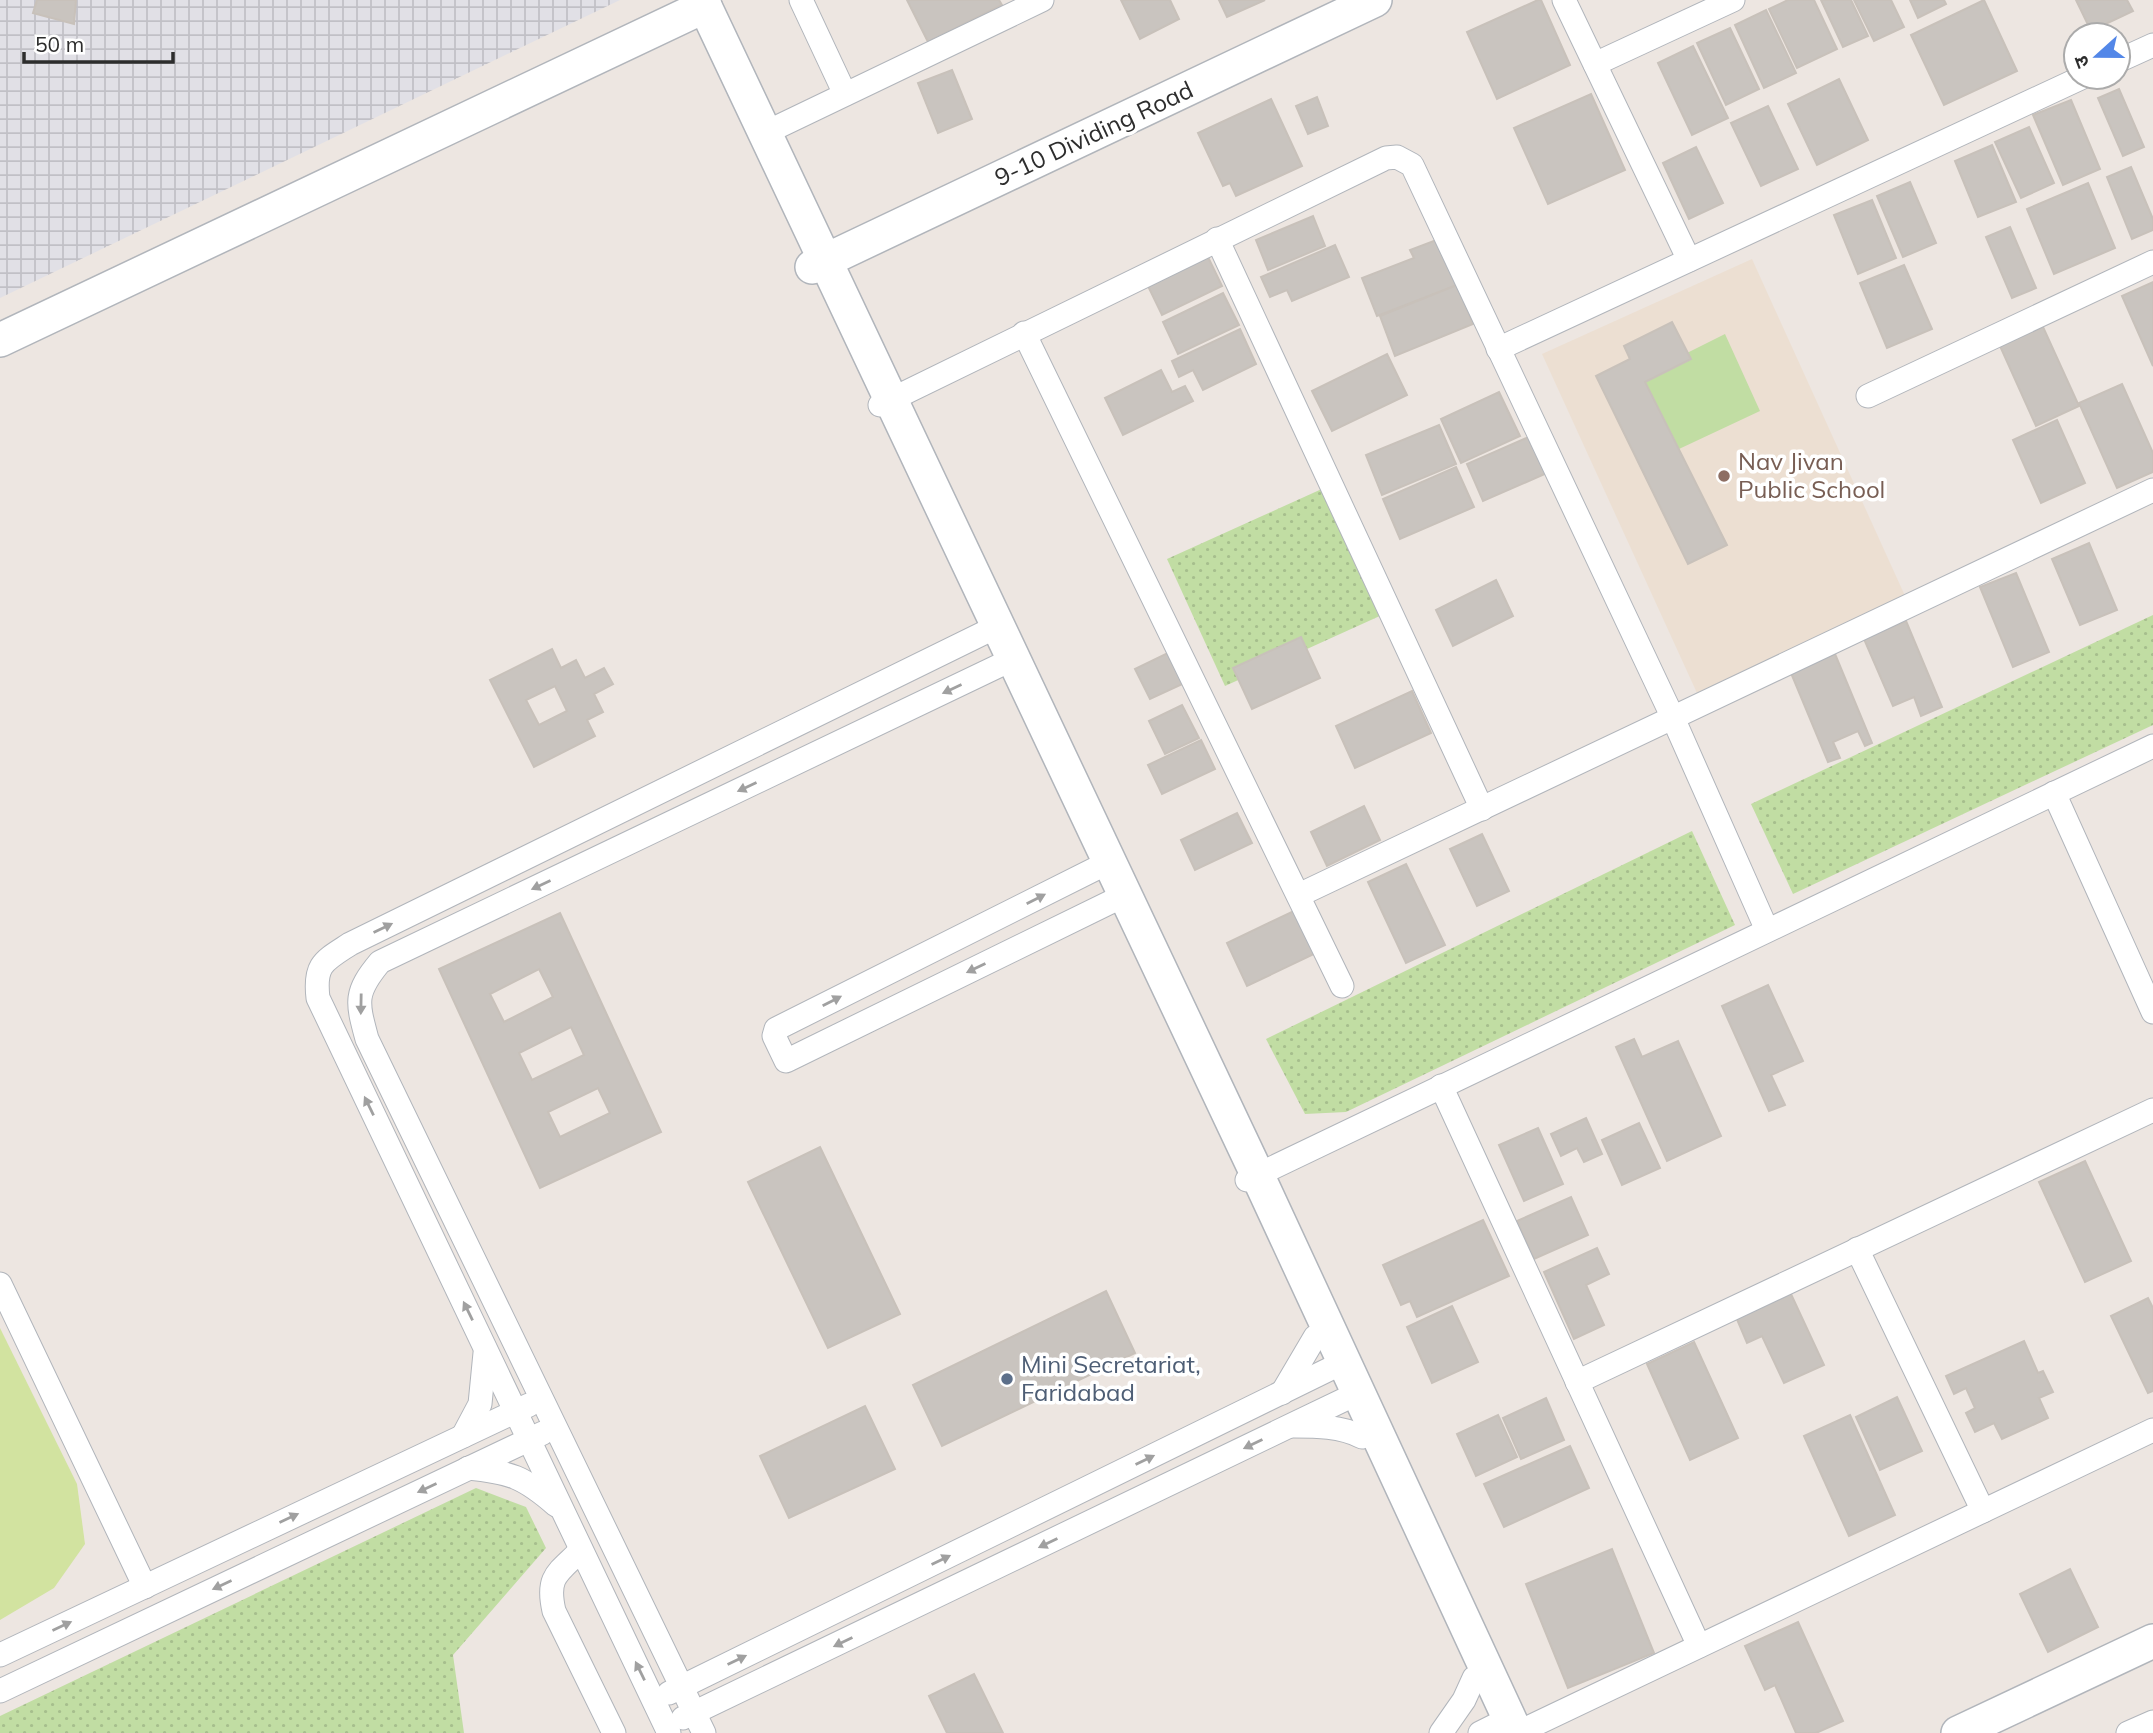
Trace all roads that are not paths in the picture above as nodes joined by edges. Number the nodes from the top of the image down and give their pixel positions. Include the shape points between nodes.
1 (801, 0) edge
2 (1042, 0) edge
3 (1375, 0) edge
4 (1564, 0) edge
5 (1733, 0) edge
6 (696, 4) edge
7 (1017, 5) edge
8 (2153, 45) edge
9 (2132, 55) edge
10 (1595, 64) junction
11 (2062, 87) edge
12 (845, 94) junction
13 (765, 132) junction
14 (1217, 239) junction
15 (1689, 260) junction
16 (2153, 262) edge
17 (819, 264) junction
18 (1024, 334) junction
19 (0, 341) edge
20 (1498, 349) junction
21 (1868, 396) dead end
22 (884, 403) junction
23 (2153, 490) edge
24 (991, 630) junction
25 (1007, 663) junction
26 (1673, 718) junction
27 (2153, 746) edge
28 (2054, 793) junction
29 (1482, 809) junction
30 (1102, 865) junction
31 (1299, 895) junction
32 (1118, 899) junction
33 (1767, 930) junction
34 (1342, 986) dead end
35 (2153, 1012) edge
36 (1441, 1086) junction
37 (2153, 1110) edge
38 (1250, 1178) junction
39 (1857, 1249) junction
40 (0, 1284) edge
41 (1315, 1337) junction
42 (485, 1348) junction
43 (1337, 1366) junction
44 (1577, 1382) junction
45 (1282, 1393) junction
46 (1351, 1396) junction
47 (542, 1399) junction
48 (516, 1411) junction
49 (1290, 1426) junction
50 (555, 1427) junction
51 (2153, 1430) edge
52 (463, 1436) junction
53 (1362, 1437) junction
54 (529, 1440) junction
55 (468, 1468) junction
56 (1983, 1511) junction
57 (564, 1512) junction
58 (581, 1550) junction
59 (145, 1587) junction
60 (2153, 1641) edge
61 (1699, 1646) junction
62 (0, 1655) edge
63 (1475, 1678) junction
64 (682, 1687) junction
65 (0, 1690) edge
66 (653, 1699) junction
67 (2153, 1722) edge
68 (699, 1723) edge
69 (1503, 1729) edge
70 (667, 1730) edge
71 (614, 1733) edge
72 (1441, 1733) edge
73 (1958, 1733) edge
74 (2128, 1733) edge

1 - 12 street
2 - 7 street
3 - 17 street, 9-10 Dividing Road
4 - 10 street
5 - 10 street
6 - 13 street
6 - 17 street
6 - 19 street
7 - 12 street
8 - 9 street
10 - 15 street
11 - 15 street
12 - 13 street
13 - 17 street
14 - 18 street
14 - 20 street via 1386,158 1405,159 1412,165
14 - 29 street
15 - 20 street
16 - 21 street
17 - 22 street
18 - 22 street
18 - 31 street
20 - 26 street
22 - 24 street
23 - 26 street
24 - 25 street
42 -> 24 street via 318,998 315,977 323,962 350,944
25 - 30 street
25 -> 47 street via 380,962 363,981 358,1006 367,1039
26 - 29 street
26 - 33 street
27 - 28 street
28 - 33 street
28 - 35 street
29 - 31 street
30 - 32 street
32 -> 30 street via 786,1061 774,1036 776,1029
31 - 34 street
32 - 38 street
33 - 36 street
36 - 38 street
36 - 44 street
37 - 39 street
38 - 41 street
38 - 43 street
39 - 44 street
39 - 56 street
40 - 59 street
41 - 43 street
41 - 45 street
42 - 48 street
42 - 52 street via 480,1404
43 - 45 street
43 - 46 street
44 - 61 street
64 -> 45 street
46 - 49 street
46 - 53 street
46 - 69 street
47 - 48 street
47 - 50 street
48 - 52 street
48 - 54 street
49 - 53 street via 1319,1426
49 -> 68 street
50 - 54 street
50 - 64 street
51 - 56 street
59 -> 52 street
53 - 63 street
54 - 55 street
54 - 57 street
55 - 57 street via 498,1471 532,1484
55 -> 65 street
56 - 61 street
57 - 58 street
66 -> 58 street
58 - 71 street via 557,1574 549,1590 554,1611
62 -> 59 street
60 - 73 street
61 - 69 street
63 - 69 street
63 - 72 street
64 - 66 street
64 - 68 street
66 - 70 street
67 - 74 street
68 - 70 street

